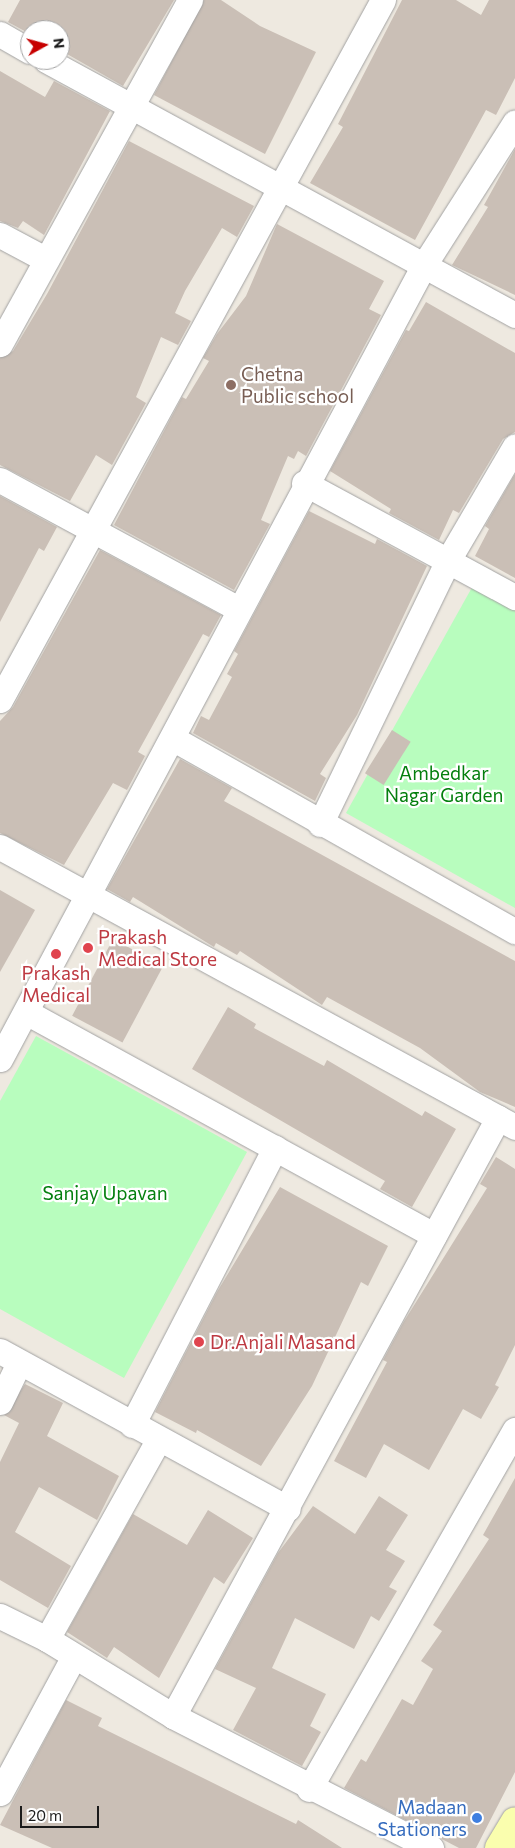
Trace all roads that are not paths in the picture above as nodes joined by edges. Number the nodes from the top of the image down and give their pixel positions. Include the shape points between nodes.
1 (190, 0) edge
2 (383, 0) edge
3 (0, 34) edge
4 (20, 45) edge
5 (64, 70) edge
6 (129, 107) junction
7 (514, 125) edge
8 (281, 186) junction
9 (0, 235) edge
10 (45, 259) junction
11 (424, 265) junction
12 (515, 315) edge
13 (0, 344) edge
14 (515, 446) edge
15 (0, 480) edge
16 (304, 483) junction
17 (95, 528) junction
18 (447, 562) junction
19 (515, 597) edge
20 (239, 609) junction
21 (0, 700) edge
22 (172, 738) junction
23 (320, 824) junction
24 (0, 847) edge
25 (89, 896) junction
26 (515, 930) edge
27 (26, 1012) junction
28 (0, 1058) edge
29 (507, 1122) edge
30 (275, 1148) junction
31 (434, 1235) junction
32 (9, 1357) edge
33 (0, 1402) edge
34 (132, 1425) junction
35 (515, 1430) edge
36 (159, 1439) junction
37 (288, 1509) junction
38 (0, 1616) edge
39 (47, 1639) junction
40 (73, 1658) junction
41 (173, 1716) junction
42 (309, 1789) junction
43 (0, 1793) edge
44 (515, 1821) edge
45 (431, 1848) edge
46 (499, 1848) edge

1 - 6 street
2 - 8 street
3 - 4 street
5 - 6 street
6 - 8 street
6 - 10 street
7 - 11 street
8 - 11 street
8 - 17 street
9 - 10 street
10 - 13 street
11 - 12 street
11 - 16 street
14 - 18 street
15 - 17 street
16 - 18 street
16 - 20 street
17 - 20 street
17 - 21 street
18 - 19 street
18 - 23 street
20 - 22 street
22 - 23 street
22 - 25 street
23 - 26 street
24 - 25 street
25 - 27 street
25 - 29 street
27 - 28 street
27 - 30 street
29 - 31 street
30 - 31 street
30 - 34 street
31 - 37 street
32 - 33 street
32 - 34 street
34 - 36 street
35 - 42 street
36 - 37 street
36 - 39 street
37 - 41 street
38 - 39 street
39 - 40 street
40 - 41 street
40 - 43 street
41 - 42 street
42 - 45 street
44 - 46 main road

